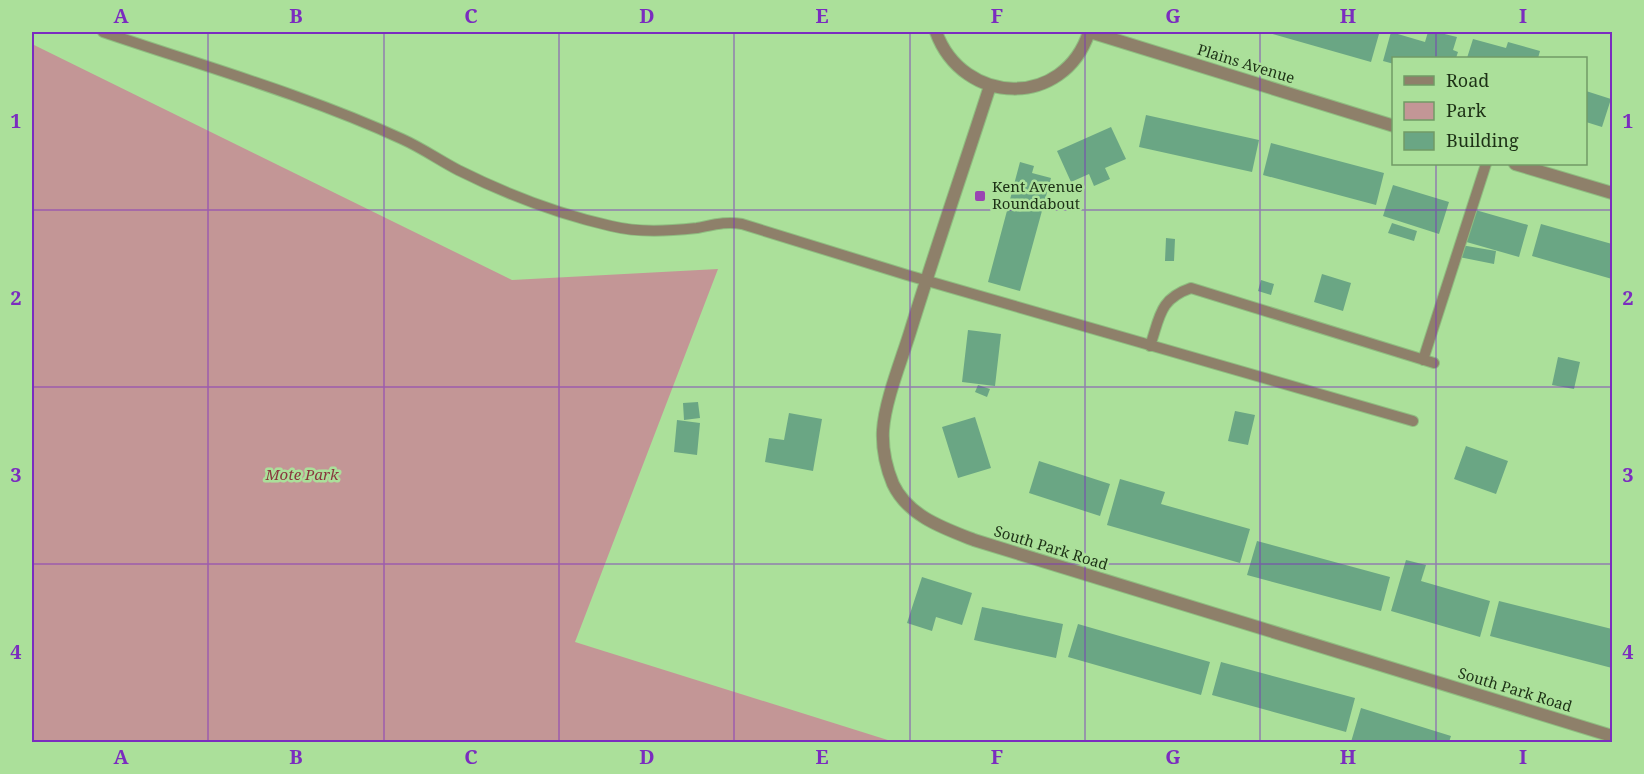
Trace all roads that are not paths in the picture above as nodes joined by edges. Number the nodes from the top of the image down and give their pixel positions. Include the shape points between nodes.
1 (103, 32) edge
2 (936, 32) edge
3 (1090, 32) edge
4 (990, 86) junction
5 (1392, 125) edge
6 (1486, 165) edge
7 (1518, 165) edge
8 (1612, 193) edge
9 (926, 279) junction
10 (1150, 346) junction
11 (1423, 360) junction
12 (1434, 363) dead end
13 (1413, 421) dead end
14 (1612, 736) edge

1 - 9 lane via 302,98 405,140 459,170 533,203 577,217 612,227 660,232 722,222 742,224
2 - 4 street, Plains Avenue via 954,63 970,77
3 - 4 street, Plains Avenue via 1078,55 1051,79 1021,89
3 - 5 street, Plains Avenue
4 - 9 street, South Park Road
6 - 11 lane
7 - 8 street
9 - 10 lane
9 - 14 street, South Park Road via 883,429 883,448 894,485 930,522 1037,560
10 - 11 lane via 1162,308 1175,293 1191,288
10 - 13 lane
11 - 12 lane

